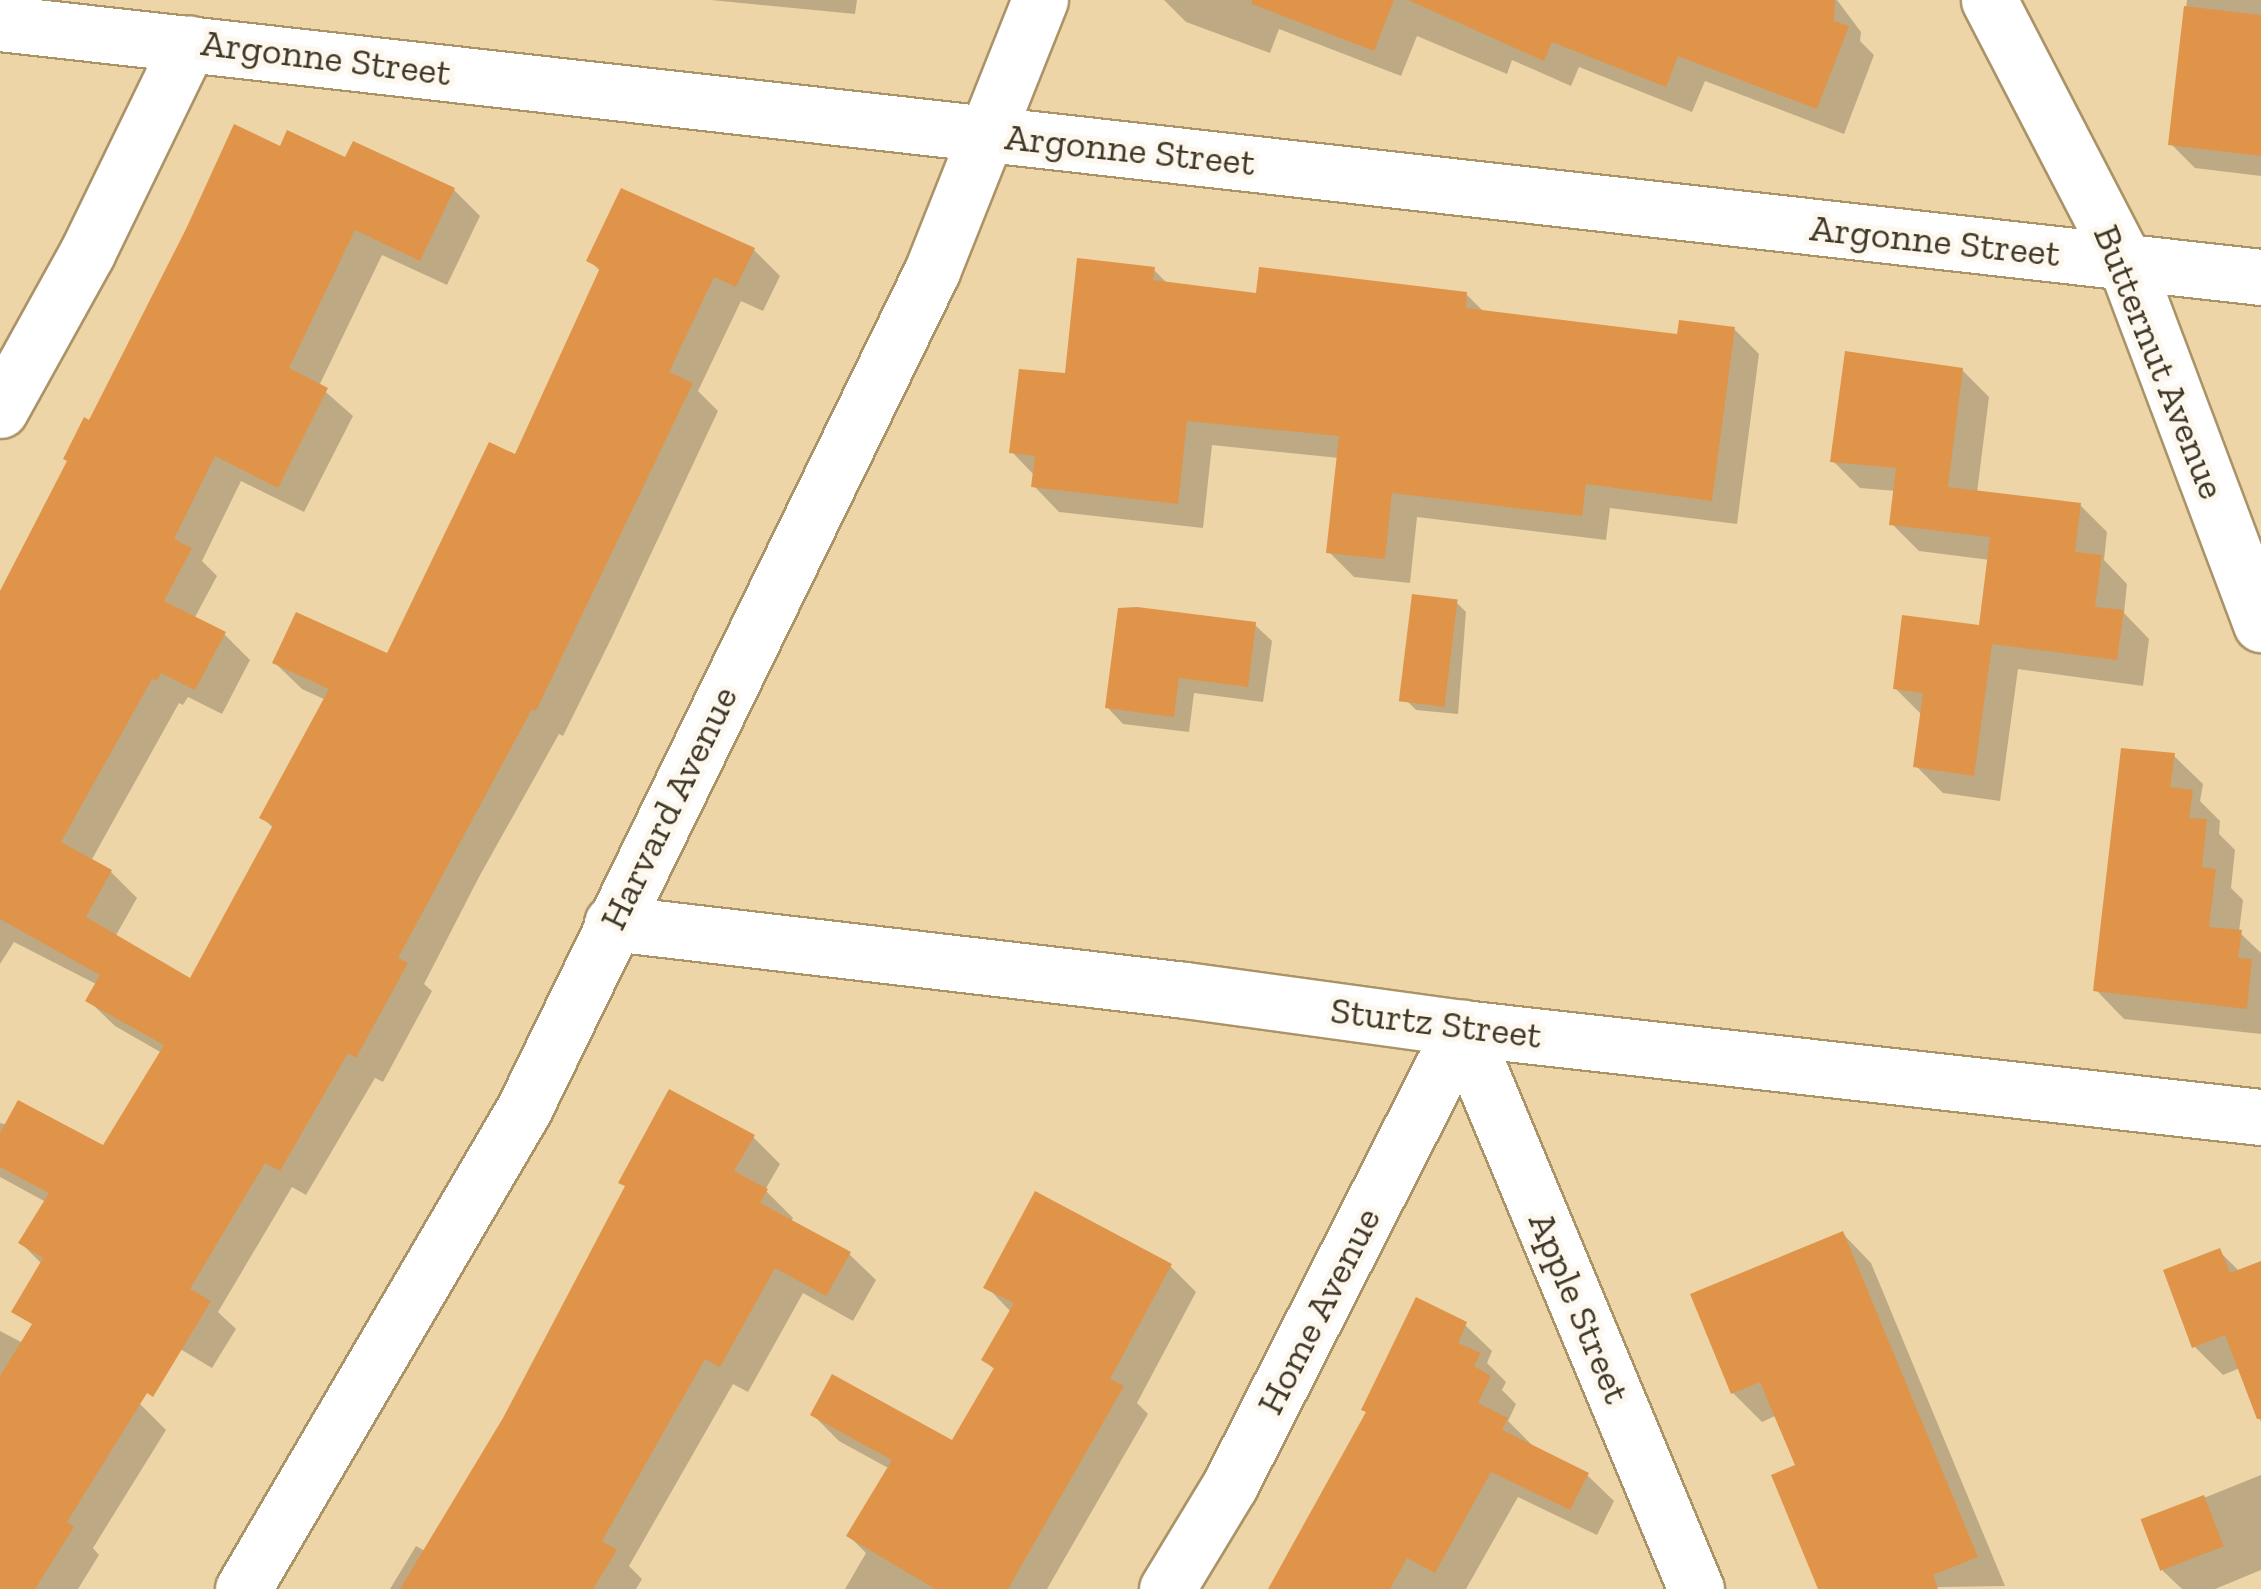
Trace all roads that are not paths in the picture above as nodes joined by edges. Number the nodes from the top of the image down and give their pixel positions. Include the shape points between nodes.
1 (1040, 0) edge
2 (1989, 0) edge
3 (0, 23) edge
4 (189, 42) junction
5 (987, 134) junction
6 (2125, 262) junction
7 (2261, 278) edge
8 (0, 410) edge
9 (2261, 624) edge
10 (612, 923) junction
11 (1462, 1028) junction
12 (2261, 1117) edge
13 (243, 1589) edge
14 (1167, 1589) edge
15 (1696, 1589) edge

1 - 5 street, Harvard Avenue
2 - 6 street, Butternut Avenue
3 - 4 street, Argonne Street
4 - 5 street, Argonne Street
4 - 8 street via 88,253
5 - 6 street, Argonne Street
5 - 10 street, Harvard Avenue via 932,271
6 - 7 street, Argonne Street
6 - 9 street, Butternut Avenue
10 - 11 street, Sturtz Street
10 - 13 street, Harvard Avenue via 524,1109
11 - 12 street, Sturtz Street
11 - 14 street, Home Avenue via 1230,1485
11 - 15 street, Apple Street

